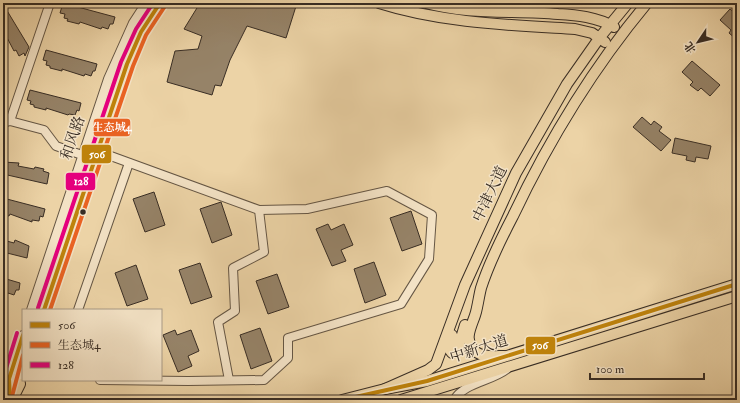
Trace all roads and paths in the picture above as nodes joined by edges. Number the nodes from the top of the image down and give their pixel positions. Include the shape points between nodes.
1 (50, 3) edge
2 (146, 3) edge
3 (160, 3) edge
4 (379, 3) edge
5 (426, 3) edge
6 (647, 3) edge
7 (627, 4) edge
8 (639, 12) junction
9 (582, 16) junction
10 (611, 26) junction
11 (574, 29) junction
12 (622, 32) junction
13 (600, 37) junction
14 (612, 46) junction
15 (7, 122) edge
16 (97, 151) junction
17 (82, 155) junction
18 (128, 163) junction
19 (259, 210) junction
20 (737, 284) edge
21 (465, 285) junction
22 (481, 289) junction
23 (737, 296) edge
24 (31, 309) edge
25 (44, 309) edge
26 (78, 309) edge
27 (22, 338) edge
28 (504, 356) junction
29 (508, 367) junction
30 (22, 377) edge
31 (9, 379) junction
32 (162, 380) edge
33 (229, 380) junction
34 (20, 384) junction
35 (384, 389) junction
36 (3, 392) edge
37 (5, 400) edge
38 (11, 400) edge
39 (16, 400) edge
40 (21, 400) edge
41 (342, 400) edge
42 (401, 400) edge
43 (454, 400) edge

1 - 15 street
2 - 17 street, 和风路 via 133,23 108,79
3 - 16 street, 和风路 via 141,32 126,64
4 - 11 main road via 466,22
5 - 9 main road via 463,10
6 - 8 main road, 中津大道
7 - 9 main road via 606,17
7 - 10 main road, 中津大道
8 - 10 main road
8 - 12 main road, 中津大道
9 - 10 main road
10 - 11 main road
10 - 12 main road
10 - 13 main road, 中津大道
11 - 13 main road
12 - 14 main road, 中津大道
13 - 14 main road
13 - 21 main road, 中津大道 via 553,107 519,167
14 - 22 main road, 中津大道 via 538,166 494,255
15 - 17 street via 44,130 56,146
16 - 18 street
16 - 25 street, 和风路
17 - 24 street, 和风路
18 - 19 street
18 - 26 street
19 - 33 street via 264,252 233,268 235,311 218,322
19 - 33 street via 307,209 387,191 432,215 428,259 401,304 288,338 288,358 264,380
20 - 28 main road, 中新大道
21 - 22 main road via 449,345 452,354 458,348 467,317
21 - 35 main road, 中津大道 via 436,364
22 - 28 main road, 中津大道 via 468,337 470,344 473,350 485,356
23 - 29 main road, 中新大道
27 - 31 street
28 - 35 main road, 中新大道 via 427,381
29 - 42 main road, 中新大道
29 - 43 street via 490,379 460,391
30 - 34 street
31 - 36 street
31 - 37 street
31 - 38 street
32 - 33 street
34 - 38 main road
34 - 39 street
34 - 40 main road
35 - 41 main road, 中新大道

